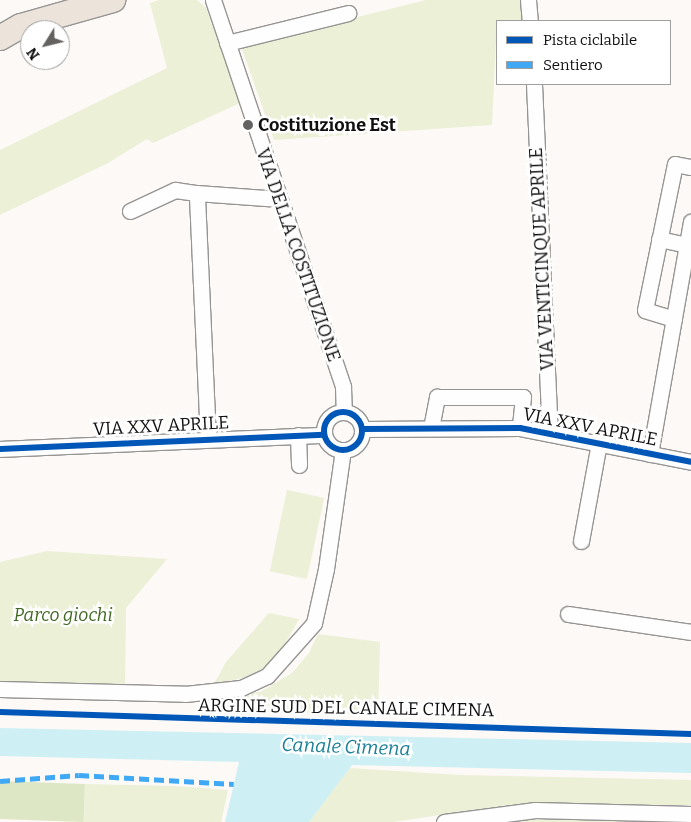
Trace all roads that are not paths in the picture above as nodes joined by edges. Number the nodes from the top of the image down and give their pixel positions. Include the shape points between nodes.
1 (113, 0) edge
2 (213, 0) edge
3 (528, 0) edge
4 (348, 13) dead end
5 (530, 20) edge
6 (0, 38) edge
7 (227, 43) junction
8 (534, 85) edge
9 (691, 167) edge
10 (197, 193) junction
11 (279, 199) junction
12 (130, 211) dead end
13 (691, 222) edge
14 (659, 239) junction
15 (687, 245) junction
16 (674, 319) junction
17 (344, 411) junction
18 (430, 428) junction
19 (520, 428) junction
20 (362, 429) junction
21 (550, 434) junction
22 (298, 435) junction
23 (324, 435) junction
24 (208, 438) junction
25 (599, 444) junction
26 (0, 449) edge
27 (343, 450) junction
28 (650, 454) junction
29 (691, 462) edge
30 (299, 464) dead end
31 (581, 541) dead end
32 (568, 614) dead end
33 (691, 632) edge
34 (0, 689) edge
35 (691, 814) edge
36 (444, 822) edge

1 - 6 main road via 21,26
2 - 7 street, VIA DELLA COSTITUZIONE
3 - 5 street
4 - 7 street
7 - 11 street, VIA DELLA COSTITUZIONE
8 - 21 street, VIA VENTICINQUE APRILE
9 - 14 street via 675,164
10 - 11 street
10 - 12 street via 176,190 150,196
10 - 24 street
11 - 17 street, VIA DELLA COSTITUZIONE via 343,387
13 - 15 street
14 - 15 street
14 - 16 street via 646,310
15 - 16 street
16 - 28 street
17 - 20 street via 359,419
17 - 23 street via 328,418
18 - 19 street, VIA XXV APRILE
18 - 19 street via 437,397 523,397
18 - 20 street, VIA XXV APRILE
19 - 21 street, VIA XXV APRILE
20 - 27 street via 358,442
21 - 25 street, VIA XXV APRILE
22 - 23 street, VIA XXV APRILE
22 - 24 street, VIA XXV APRILE
22 - 30 street
23 - 27 street via 329,443
24 - 26 street, VIA XXV APRILE
25 - 28 street, VIA XXV APRILE
25 - 31 street
27 - 34 street via 326,569 314,623 267,676 241,688 185,694
28 - 29 street, VIA XXV APRILE
32 - 33 street
35 - 36 street via 535,810

